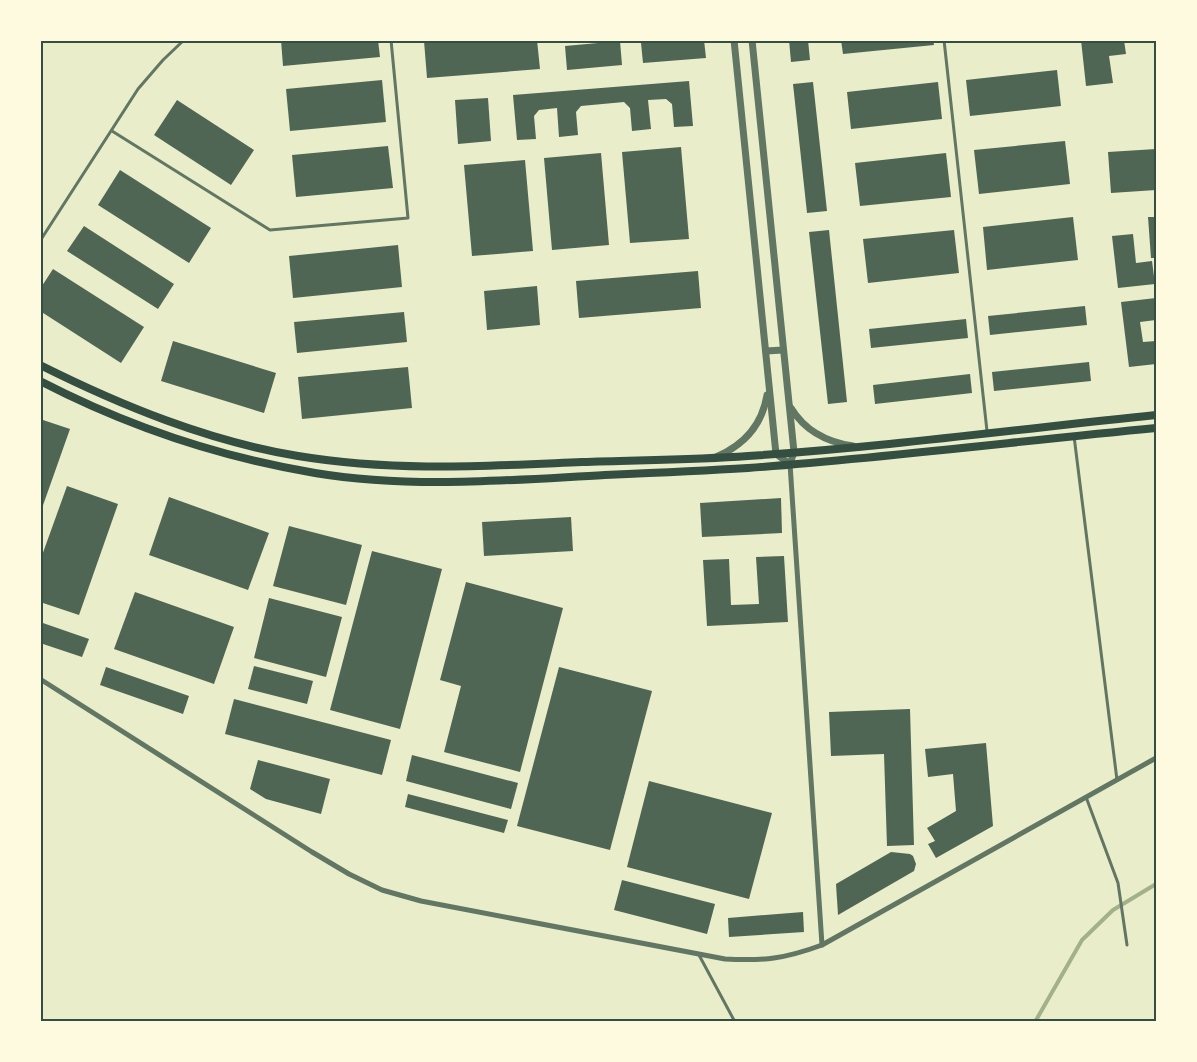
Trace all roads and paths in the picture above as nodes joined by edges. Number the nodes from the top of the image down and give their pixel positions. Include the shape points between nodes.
1 (184, 40) edge
2 (391, 40) edge
3 (734, 40) edge
4 (752, 40) edge
5 (944, 40) edge
6 (112, 131) junction
7 (40, 241) edge
8 (783, 350) junction
9 (766, 351) junction
10 (40, 365) edge
11 (40, 381) edge
12 (769, 384) junction
13 (789, 404) junction
14 (1156, 415) edge
15 (1156, 428) edge
16 (987, 433) junction
17 (1074, 436) junction
18 (858, 446) junction
19 (794, 452) junction
20 (776, 454) junction
21 (714, 458) junction
22 (790, 464) junction
23 (40, 679) edge
24 (1156, 758) edge
25 (1117, 780) junction
26 (1086, 797) junction
27 (822, 945) junction
28 (1127, 945) dead end
29 (699, 955) junction
30 (735, 1022) edge

1 - 6 lane via 150,74
2 - 6 lane via 408,218 270,231
3 - 9 street
4 - 8 street
5 - 16 lane
6 - 7 lane
8 - 9 street
8 - 13 street
9 - 12 street
10 - 21 main road via 132,408 191,429 283,453 343,463 458,467
11 - 22 main road via 163,435 256,462 318,474 376,480 490,481
12 - 20 street
12 - 21 street via 754,430 744,441
13 - 18 street via 816,434
13 - 19 street
14 - 16 main road
15 - 17 main road
16 - 18 main road
17 - 22 main road
17 - 25 lane
18 - 19 main road
19 - 20 main road
19 - 22 street
20 - 21 main road
20 - 22 street
22 - 27 street
23 - 29 street via 312,852 382,890
24 - 25 street
25 - 26 street
26 - 27 street
26 - 28 lane via 1118,883
27 - 29 street via 792,956 757,961
29 - 30 lane

